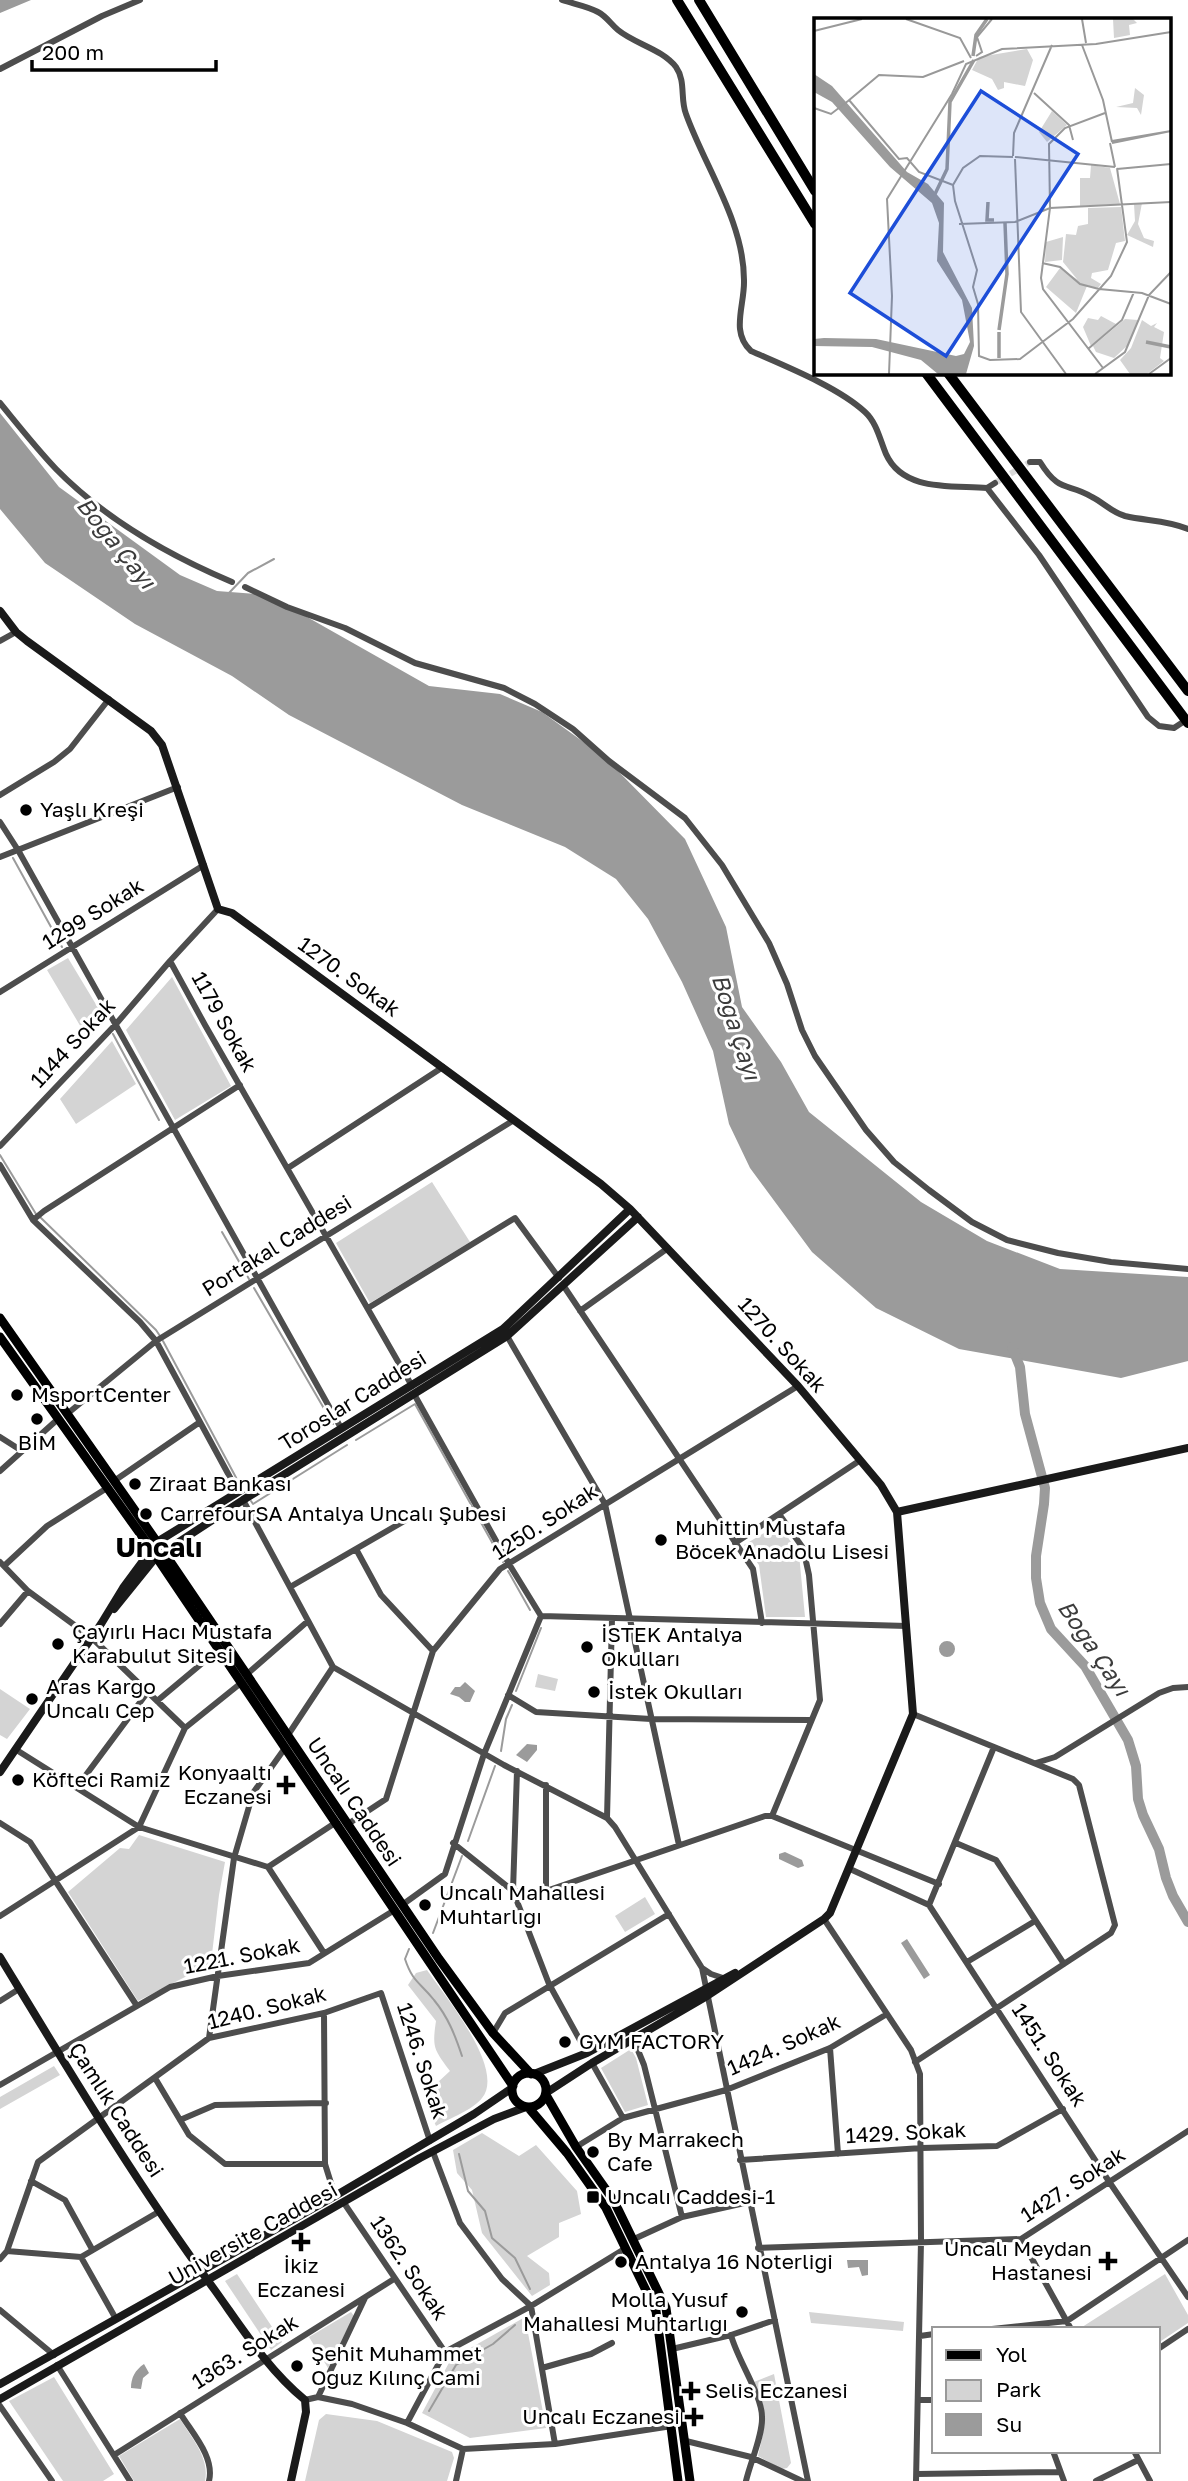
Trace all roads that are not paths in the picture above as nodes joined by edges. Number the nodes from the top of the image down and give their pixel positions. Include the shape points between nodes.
1 (140, 0) edge
2 (562, 0) edge
3 (677, 0) edge
4 (699, 0) edge
5 (0, 69) edge
6 (814, 189) edge
7 (814, 222) edge
8 (927, 374) edge
9 (949, 374) edge
10 (0, 403) edge
11 (1030, 462) dead end
12 (995, 483) tunnel mouth
13 (987, 488) junction
14 (1188, 528) edge
15 (232, 582) dead end
16 (245, 587) dead end
17 (0, 611) edge
18 (16, 632) junction
19 (0, 640) edge
20 (1188, 691) edge
21 (109, 699) junction
22 (1186, 719) edge
23 (178, 787) junction
24 (0, 794) edge
25 (0, 822) edge
26 (18, 850) junction
27 (0, 857) edge
28 (204, 865) junction
29 (218, 909) junction
30 (71, 948) junction
31 (170, 961) junction
32 (0, 992) edge
33 (116, 1024) junction
34 (443, 1067) junction
35 (240, 1085) junction
36 (514, 1120) junction
37 (172, 1128) junction
38 (0, 1146) edge
39 (0, 1165) edge
40 (288, 1168) junction
41 (630, 1209) junction
42 (638, 1217) junction
43 (33, 1220) junction
44 (327, 1236) junction
45 (668, 1248) junction
46 (1188, 1269) edge
47 (258, 1279) junction
48 (561, 1282) junction
49 (368, 1308) junction
50 (580, 1311) junction
51 (0, 1318) edge
52 (505, 1332) junction
53 (0, 1337) edge
54 (156, 1341) junction
55 (798, 1386) junction
56 (413, 1390) junction
57 (67, 1414) junction
58 (58, 1419) junction
59 (200, 1422) junction
60 (341, 1429) junction
61 (0, 1437) edge
62 (1188, 1448) edge
63 (22, 1451) junction
64 (678, 1459) junction
65 (859, 1461) junction
66 (0, 1471) edge
67 (110, 1484) junction
68 (240, 1496) junction
69 (605, 1504) junction
70 (897, 1513) junction
71 (779, 1514) junction
72 (407, 1520) dead end
73 (735, 1543) junction
74 (356, 1549) junction
75 (157, 1550) junction
76 (2, 1564) edge
77 (509, 1564) junction
78 (290, 1587) junction
79 (28, 1591) junction
80 (541, 1616) junction
81 (612, 1618) junction
82 (629, 1619) junction
83 (308, 1621) junction
84 (762, 1623) junction
85 (0, 1624) edge
86 (815, 1624) junction
87 (908, 1626) junction
88 (92, 1638) junction
89 (218, 1650) junction
90 (433, 1651) junction
91 (333, 1667) junction
92 (244, 1679) junction
93 (1188, 1687) edge
94 (147, 1693) junction
95 (508, 1695) junction
96 (157, 1701) junction
97 (414, 1714) junction
98 (913, 1714) junction
99 (609, 1717) junction
100 (651, 1719) junction
101 (811, 1720) junction
102 (185, 1728) junction
103 (288, 1735) junction
104 (285, 1748) junction
105 (994, 1748) junction
106 (15, 1749) junction
107 (484, 1754) junction
108 (1034, 1763) junction
109 (517, 1771) junction
110 (0, 1772) edge
111 (546, 1786) junction
112 (77, 1787) junction
113 (772, 1816) junction
114 (607, 1818) junction
115 (0, 1823) edge
116 (335, 1823) junction
117 (348, 1825) junction
118 (139, 1827) junction
119 (453, 1843) junction
120 (956, 1843) junction
121 (679, 1845) junction
122 (857, 1853) junction
123 (234, 1858) junction
124 (637, 1861) junction
125 (268, 1867) junction
126 (850, 1869) junction
127 (54, 1881) junction
128 (939, 1884) junction
129 (513, 1891) junction
130 (546, 1891) junction
131 (929, 1905) junction
132 (398, 1908) junction
133 (669, 1914) junction
134 (0, 1916) edge
135 (824, 1919) junction
136 (1035, 1921) junction
137 (324, 1954) junction
138 (0, 1957) edge
139 (967, 1962) junction
140 (1064, 1964) junction
141 (753, 1965) junction
142 (702, 1968) junction
143 (218, 1976) junction
144 (723, 1978) junction
145 (549, 1984) junction
146 (19, 1989) junction
147 (706, 1991) junction
148 (381, 1993) joint
149 (0, 2001) edge
150 (137, 2006) junction
151 (998, 2008) junction
152 (324, 2012) junction
153 (887, 2014) junction
154 (493, 2033) junction
155 (209, 2038) junction
156 (633, 2038) junction
157 (830, 2048) junction
158 (57, 2051) junction
159 (587, 2053) junction
160 (915, 2062) junction
161 (592, 2063) junction
162 (533, 2074) junction
163 (155, 2078) junction
164 (0, 2085) edge
165 (513, 2087) junction
166 (726, 2090) junction
167 (546, 2094) junction
168 (326, 2104) junction
169 (527, 2107) junction
170 (1063, 2109) junction
171 (654, 2110) junction
172 (100, 2118) junction
173 (623, 2118) junction
174 (180, 2120) junction
175 (1188, 2131) edge
176 (430, 2141) junction
177 (576, 2147) junction
178 (922, 2148) junction
179 (433, 2152) junction
180 (838, 2154) junction
181 (740, 2160) junction
182 (325, 2164) junction
183 (31, 2181) junction
184 (1111, 2183) junction
185 (335, 2196) junction
186 (749, 2202) junction
187 (344, 2203) junction
188 (160, 2211) junction
189 (682, 2217) junction
190 (634, 2239) junction
191 (1021, 2239) junction
192 (1188, 2240) edge
193 (921, 2241) junction
194 (626, 2248) junction
195 (758, 2248) junction
196 (92, 2249) junction
197 (7, 2251) junction
198 (80, 2257) junction
199 (1161, 2258) junction
200 (0, 2259) edge
201 (200, 2271) junction
202 (206, 2279) junction
203 (394, 2279) junction
204 (366, 2296) junction
205 (1188, 2297) edge
206 (531, 2306) junction
207 (0, 2310) edge
208 (116, 2319) junction
209 (775, 2320) junction
210 (1067, 2322) junction
211 (1021, 2327) edge
212 (1070, 2327) edge
213 (1188, 2329) edge
214 (932, 2334) edge
215 (731, 2335) junction
216 (919, 2336) junction
217 (612, 2343) dead end
218 (1160, 2348) edge
219 (672, 2350) junction
220 (445, 2352) junction
221 (54, 2355) junction
222 (265, 2359) junction
223 (57, 2365) junction
224 (542, 2368) junction
225 (0, 2384) edge
226 (318, 2397) junction
227 (0, 2399) edge
228 (305, 2400) junction
229 (920, 2400) junction
230 (932, 2400) edge
231 (0, 2406) edge
232 (180, 2413) junction
233 (407, 2423) junction
234 (672, 2426) junction
235 (686, 2441) junction
236 (555, 2444) junction
237 (463, 2449) junction
238 (1054, 2453) edge
239 (1135, 2453) edge
240 (114, 2455) junction
241 (751, 2457) junction
242 (1139, 2460) junction
243 (1060, 2472) junction
244 (982, 2474) junction
245 (917, 2478) edge
246 (52, 2481) edge
247 (130, 2481) edge
248 (209, 2481) edge
249 (291, 2481) edge
250 (456, 2481) edge
251 (678, 2481) edge
252 (690, 2481) edge
253 (746, 2481) edge
254 (805, 2481) edge
255 (986, 2481) edge
256 (1065, 2481) edge
257 (1096, 2481) edge
258 (1150, 2481) edge

1 - 5 street
2 - 13 street via 605,16 678,69 685,114 722,194 742,256 740,335 744,344 865,412 895,470 908,478
3 - 7 highway
4 - 6 highway
8 - 22 highway
9 - 20 highway
10 - 15 street via 86,497 127,527
11 - 14 street via 1040,462 1060,485 1092,496 1112,512
12 - 13 street
13 - 22 street via 1039,555 1148,718 1159,726 1174,727
16 - 46 street via 415,663 504,688 535,704 685,818 722,865 769,943 815,1056 866,1130 894,1162 972,1222 1007,1240 1058,1254
17 - 18 street
18 - 19 street
18 - 21 street
21 - 23 street via 151,731
21 - 24 street via 70,749
23 - 26 street
23 - 28 street
25 - 26 street
26 - 27 street
26 - 30 street
28 - 29 street
28 - 30 street, 1299 Sokak
29 - 31 street, 1179 Sokak
29 - 34 street, 1270. Sokak via 232,913
30 - 32 street, 1299 Sokak
30 - 33 street
31 - 33 street, 1144 Sokak
31 - 35 street, 1179 Sokak
33 - 37 street
33 - 38 street, 1144 Sokak
34 - 36 street, 1270. Sokak
34 - 40 street
35 - 37 street
35 - 40 street, 1179 Sokak
36 - 41 street, 1270. Sokak
36 - 44 street, Portakal Caddesi
37 - 43 street
37 - 47 street
39 - 43 street
40 - 44 street, 1179 Sokak
41 - 42 street, 1270. Sokak
41 - 48 street, Toroslar Caddesi
42 - 45 street, 1270. Sokak
42 - 48 street, Toroslar Caddesi
43 - 54 street
44 - 47 street, Portakal Caddesi
44 - 49 street, 1179 Sokak
45 - 50 street
45 - 55 street, 1270. Sokak
47 - 54 street, Portakal Caddesi
47 - 60 street
48 - 49 street via 515,1218
48 - 50 street
48 - 52 street, Toroslar Caddesi
49 - 56 street, 1179 Sokak
50 - 64 street
51 - 57 main road
52 - 56 street, Toroslar Caddesi
52 - 69 street
53 - 58 main road
54 - 57 street, Portakal Caddesi
54 - 59 street
55 - 64 street, 1250. Sokak
55 - 65 street, 1270. Sokak
56 - 60 street, Toroslar Caddesi
56 - 68 street, Toroslar Caddesi
56 - 77 street, 1179 Sokak
57 - 67 main road
58 - 63 street
58 - 67 main road
59 - 67 street
59 - 68 street
60 - 68 street, Toroslar Caddesi
61 - 63 street
62 - 70 street
63 - 66 street
64 - 69 street, 1250. Sokak
64 - 73 street
65 - 70 street, 1270. Sokak via 881,1485
65 - 71 street
67 - 75 main road
67 - 76 street via 47,1526
68 - 75 street, Toroslar Caddesi
68 - 78 street
69 - 77 street, 1250. Sokak
69 - 82 street
70 - 87 street, 1270. Sokak
71 - 73 street
71 - 86 street via 803,1548
72 - 74 street
73 - 84 street via 753,1569
74 - 78 street
74 - 90 street via 381,1595
75 - 88 street, Toroslar Caddesi via 123,1588
75 - 89 main road, Uncalı Caddesi
75 - 92 main road, Uncalı Caddesi
76 - 79 street
77 - 80 street, 1179 Sokak
77 - 90 street, 1250. Sokak
78 - 83 street
79 - 85 street
79 - 88 street
80 - 81 street
80 - 95 street
81 - 82 street
81 - 99 street
82 - 84 street
82 - 100 street
83 - 91 street
83 - 92 street
84 - 86 street
86 - 87 street
86 - 101 street via 820,1700
87 - 98 street, 1270. Sokak
88 - 94 street
88 - 106 street, Toroslar Caddesi
89 - 92 main road, Uncalı Caddesi
89 - 96 street
90 - 97 street, 1250. Sokak
91 - 97 street
91 - 103 street
92 - 102 street
92 - 103 main road, Uncalı Caddesi
92 - 104 main road, Uncalı Caddesi
93 - 108 street via 1159,1693 1055,1757
94 - 96 street
94 - 112 street
95 - 99 street via 536,1712
95 - 107 street
96 - 102 street
97 - 107 street
97 - 117 street, 1250. Sokak via 386,1799
98 - 105 street
98 - 122 street, 1270. Sokak
99 - 100 street
99 - 114 street
100 - 101 street
100 - 121 street
101 - 113 street
102 - 118 street
103 - 117 main road, Uncalı Caddesi
104 - 116 main road, Uncalı Caddesi
104 - 123 street via 253,1793
105 - 108 street
105 - 120 street
106 - 110 street, Toroslar Caddesi
106 - 112 street
107 - 109 street
107 - 119 street, 1221. Sokak
108 - 140 street via 1079,1785 1115,1925 1111,1933
109 - 111 street
109 - 129 street
111 - 114 street
111 - 130 street
112 - 118 street
113 - 121 street
113 - 122 street
114 - 124 street
115 - 127 street via 30,1842
116 - 125 street
116 - 132 main road, Uncalı Caddesi
117 - 132 main road, Uncalı Caddesi
118 - 123 street
118 - 127 street
119 - 129 street
119 - 132 street, 1221. Sokak via 444,1874
120 - 128 street
120 - 136 street via 996,1860
121 - 124 street
122 - 126 street, 1270. Sokak
122 - 128 street
123 - 125 street
123 - 143 street
124 - 130 street
124 - 133 street
125 - 137 street
126 - 131 street
126 - 135 street, 1270. Sokak
127 - 134 street
127 - 150 street
128 - 131 street
129 - 130 street
129 - 145 street
131 - 139 street, 1451. Sokak
132 - 137 street, 1221. Sokak
132 - 154 main road, Uncalı Caddesi
132 - 165 main road, Uncalı Caddesi
133 - 142 street
133 - 145 street
135 - 141 street, 1270. Sokak
135 - 153 street
136 - 139 street
136 - 140 street
137 - 143 street, 1221. Sokak via 309,1963
138 - 146 street, Çamlık Caddesi
139 - 151 street, 1451. Sokak
140 - 151 street
141 - 144 street, 1270. Sokak
141 - 147 street, 1270. Sokak
142 - 144 street
142 - 147 street
143 - 150 street, 1221. Sokak via 170,1987
143 - 155 street
144 - 147 street, 1270. Sokak
145 - 154 street via 505,2013
145 - 159 street
146 - 149 street
146 - 158 street, Çamlık Caddesi
147 - 156 street, 1270. Sokak
147 - 159 street, 1270. Sokak
147 - 166 street
148 - 152 street, 1240. Sokak
148 - 176 street, 1246. Sokak
150 - 158 street, 1221. Sokak
151 - 160 street
151 - 170 street, 1451. Sokak
152 - 155 street, 1240. Sokak
152 - 168 street
153 - 157 street, 1424. Sokak
153 - 160 street
154 - 162 main road, Uncalı Caddesi
155 - 163 street, 1240. Sokak
156 - 161 street, 1270. Sokak
156 - 171 street
157 - 166 street, 1424. Sokak
157 - 180 street
158 - 164 street, 1221. Sokak
158 - 172 street, Çamlık Caddesi
159 - 162 street, 1270. Sokak
160 - 178 street via 920,2074
161 - 167 street, 1270. Sokak
161 - 173 street
162 - 165 main road via 522,2075
162 - 167 main road via 542,2080
163 - 172 street, 1240. Sokak
163 - 174 street
165 - 169 main road via 514,2099
165 - 176 street, Universite Caddesi
166 - 171 street, 1424. Sokak
166 - 181 street
167 - 169 main road via 539,2105
167 - 177 main road
168 - 174 street via 215,2105
168 - 182 street
169 - 179 street, Universite Caddesi
169 - 194 main road via 606,2208
170 - 178 street, 1429. Sokak via 997,2146
170 - 184 street, 1451. Sokak
171 - 173 street, 1424. Sokak
171 - 189 street
172 - 183 street, 1240. Sokak via 38,2162
172 - 188 street, Çamlık Caddesi
173 - 177 street, 1424. Sokak
174 - 182 street via 189,2135 225,2164
175 - 184 street, 1427. Sokak
176 - 185 street, Universite Caddesi
177 - 190 main road
178 - 180 street, 1429. Sokak
178 - 193 street
179 - 187 street, Universite Caddesi
179 - 206 street via 460,2223 502,2279
180 - 181 street, 1429. Sokak
181 - 186 street
182 - 185 street
183 - 196 street via 65,2200
183 - 197 street, 1240. Sokak
184 - 191 street, 1427. Sokak
184 - 199 street, 1451. Sokak
185 - 201 street, Universite Caddesi
186 - 189 street
186 - 195 street
187 - 202 street, Universite Caddesi
187 - 203 street, 1362. Sokak
188 - 196 street
188 - 201 street, Çamlık Caddesi
189 - 190 street
190 - 219 main road via 666,2308
191 - 193 street, 1427. Sokak
191 - 210 street
192 - 199 street
193 - 195 street, 1427. Sokak
193 - 216 street
194 - 206 street
194 - 234 main road via 656,2311
195 - 209 street
196 - 198 street
197 - 198 street
197 - 200 street
198 - 208 street
199 - 205 street, 1451. Sokak
199 - 210 street
201 - 202 street, Çamlık Caddesi
201 - 208 street, Universite Caddesi
202 - 222 street, Çamlık Caddesi
202 - 223 street, Universite Caddesi
203 - 204 street, 1363. Sokak
203 - 220 street, 1362. Sokak
204 - 222 street, 1363. Sokak
204 - 226 street
206 - 220 street
206 - 224 street
207 - 221 street
208 - 221 street, Universite Caddesi
209 - 215 street
209 - 254 street
210 - 211 street
210 - 212 street
213 - 218 street
214 - 216 street
215 - 219 street
215 - 241 street via 762,2417
216 - 229 street
217 - 224 street via 592,2354
219 - 235 main road
220 - 233 street
221 - 225 street, Universite Caddesi
222 - 228 street, Çamlık Caddesi
222 - 232 street, 1363. Sokak
223 - 227 street, Universite Caddesi
223 - 240 street
224 - 236 street
226 - 228 street
226 - 233 street
228 - 249 street
229 - 230 street
229 - 245 street
231 - 246 street
232 - 240 street, 1363. Sokak
232 - 248 street via 207,2455
233 - 237 street
234 - 236 street
234 - 251 main road
235 - 241 street
235 - 252 main road
236 - 237 street
237 - 250 street
238 - 243 street
239 - 242 street
240 - 247 street
241 - 253 street
241 - 254 street
242 - 257 street
242 - 258 street
243 - 244 street
243 - 256 street
244 - 245 street
244 - 255 street

